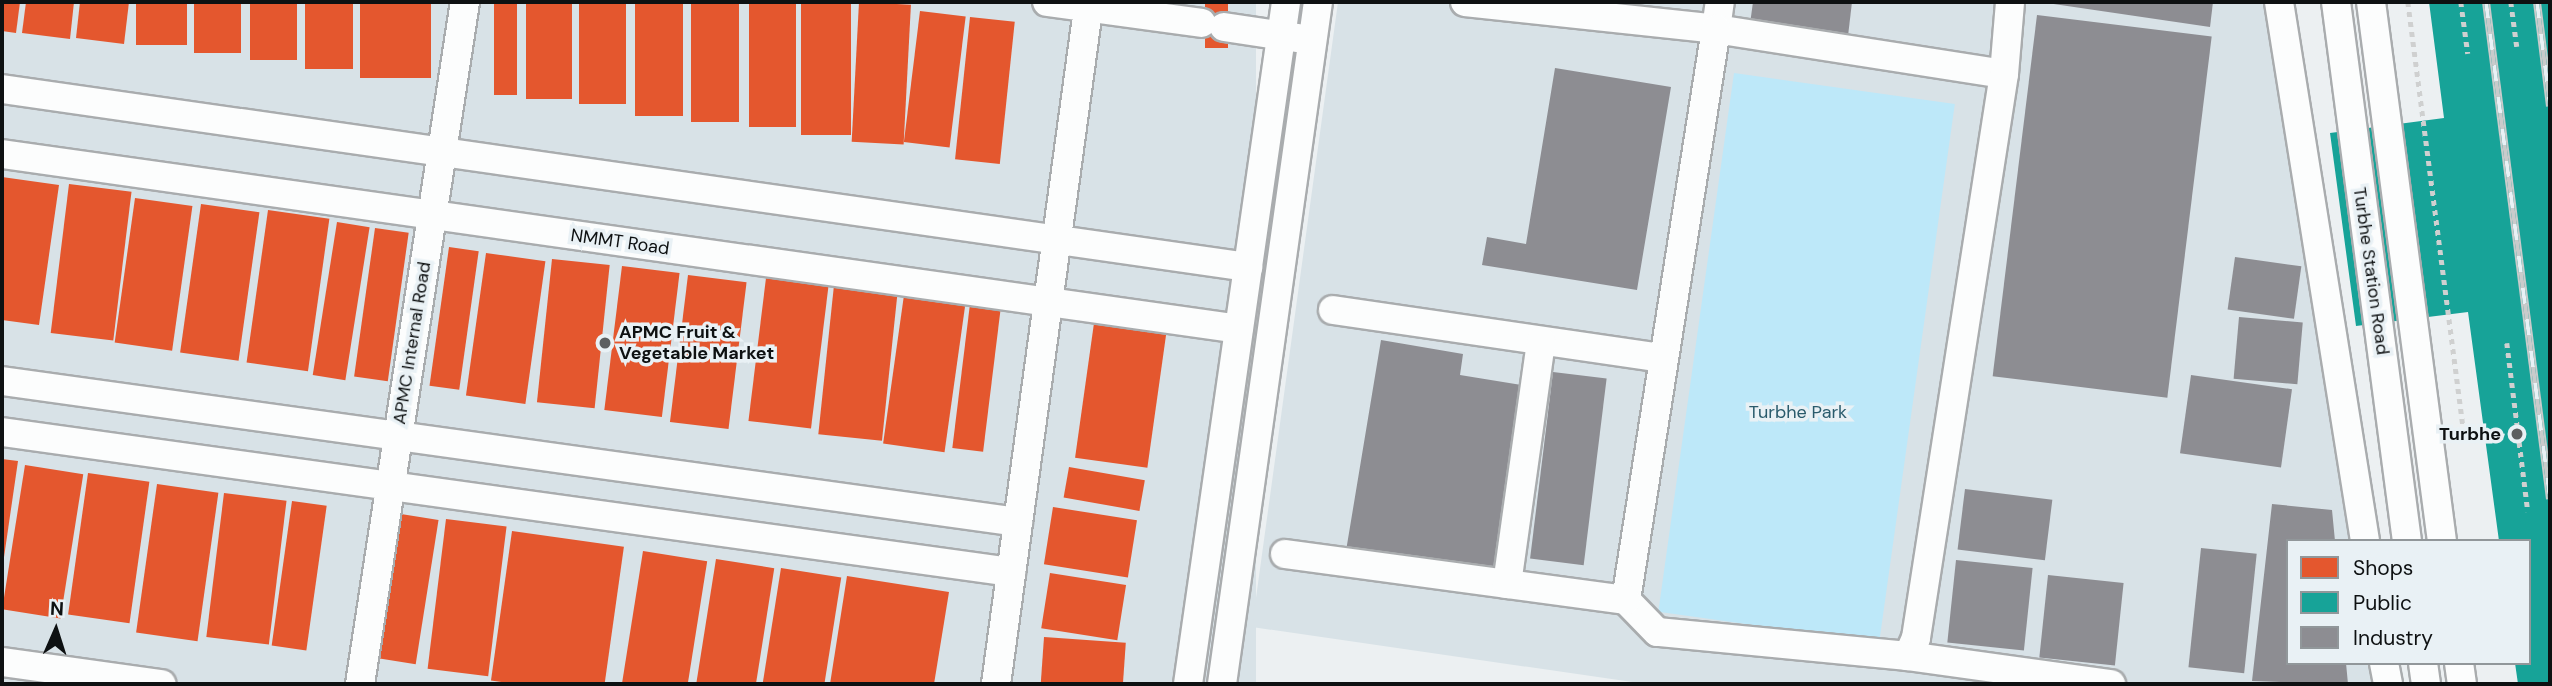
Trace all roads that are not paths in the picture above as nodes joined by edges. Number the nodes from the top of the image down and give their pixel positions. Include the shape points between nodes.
1 (465, 2) edge
2 (1047, 2) edge
3 (1286, 2) edge
4 (1318, 2) edge
5 (1465, 2) edge
6 (2010, 2) edge
7 (2280, 2) edge
8 (2336, 2) edge
9 (2371, 2) edge
10 (1089, 5) edge
11 (1718, 15) edge
12 (1281, 35) junction
13 (1313, 40) junction
14 (2004, 74) junction
15 (2, 89) edge
16 (442, 152) junction
17 (2, 155) edge
18 (2399, 209) junction
19 (2364, 214) junction
20 (432, 215) junction
21 (1057, 240) junction
22 (1246, 277) junction
23 (1276, 294) junction
24 (1048, 302) junction
25 (1333, 310) dead end
26 (1239, 329) junction
27 (1541, 341) junction
28 (1664, 358) junction
29 (2, 381) edge
30 (2, 432) edge
31 (398, 437) junction
32 (390, 487) junction
33 (1018, 522) junction
34 (1209, 537) junction
35 (2365, 539) edge
36 (2407, 539) edge
37 (2442, 539) edge
38 (1244, 542) junction
39 (1285, 554) dead end
40 (1011, 572) junction
41 (1507, 583) junction
42 (1626, 600) junction
43 (1908, 656) junction
44 (2, 662) edge
45 (2384, 665) edge
46 (2423, 665) edge
47 (2459, 665) edge
48 (161, 684) edge
49 (360, 684) edge
50 (996, 684) edge
51 (1188, 684) edge
52 (1222, 684) edge
53 (2111, 684) edge
54 (2388, 684) edge
55 (2426, 684) edge
56 (2462, 684) edge

1 - 16 street, APMC Internal Road
2 - 10 street
3 - 12 street
4 - 13 street
5 - 11 street
6 - 14 street
7 - 35 street
8 - 19 street, Turbhe Station Road
9 - 18 street, Turbhe Station Road
10 - 12 street
10 - 21 street
11 - 14 street
11 - 28 street
12 - 13 street
12 - 22 street
13 - 23 street
14 - 43 street via 1916,638
15 - 16 street
16 - 20 street, APMC Internal Road
16 - 21 street
17 - 20 street, NMMT Road
18 - 19 street
18 - 37 street, Turbhe Station Road
19 - 36 street, Turbhe Station Road
20 - 24 street, NMMT Road
20 - 31 street, APMC Internal Road
21 - 22 street
21 - 24 street
22 - 23 street
22 - 26 street
23 - 38 street
24 - 26 street, NMMT Road
24 - 33 street
25 - 27 street
26 - 34 street
27 - 28 street
27 - 41 street
28 - 42 street
29 - 31 street
30 - 32 street
31 - 32 street, APMC Internal Road
31 - 33 street
32 - 40 street
32 - 49 street, APMC Internal Road
33 - 40 street
34 - 38 street
34 - 51 street
38 - 52 street
39 - 41 street
40 - 50 street
41 - 42 street
42 - 43 street via 1657,632
43 - 53 street
44 - 48 street
45 - 54 street
46 - 55 street
47 - 56 street

